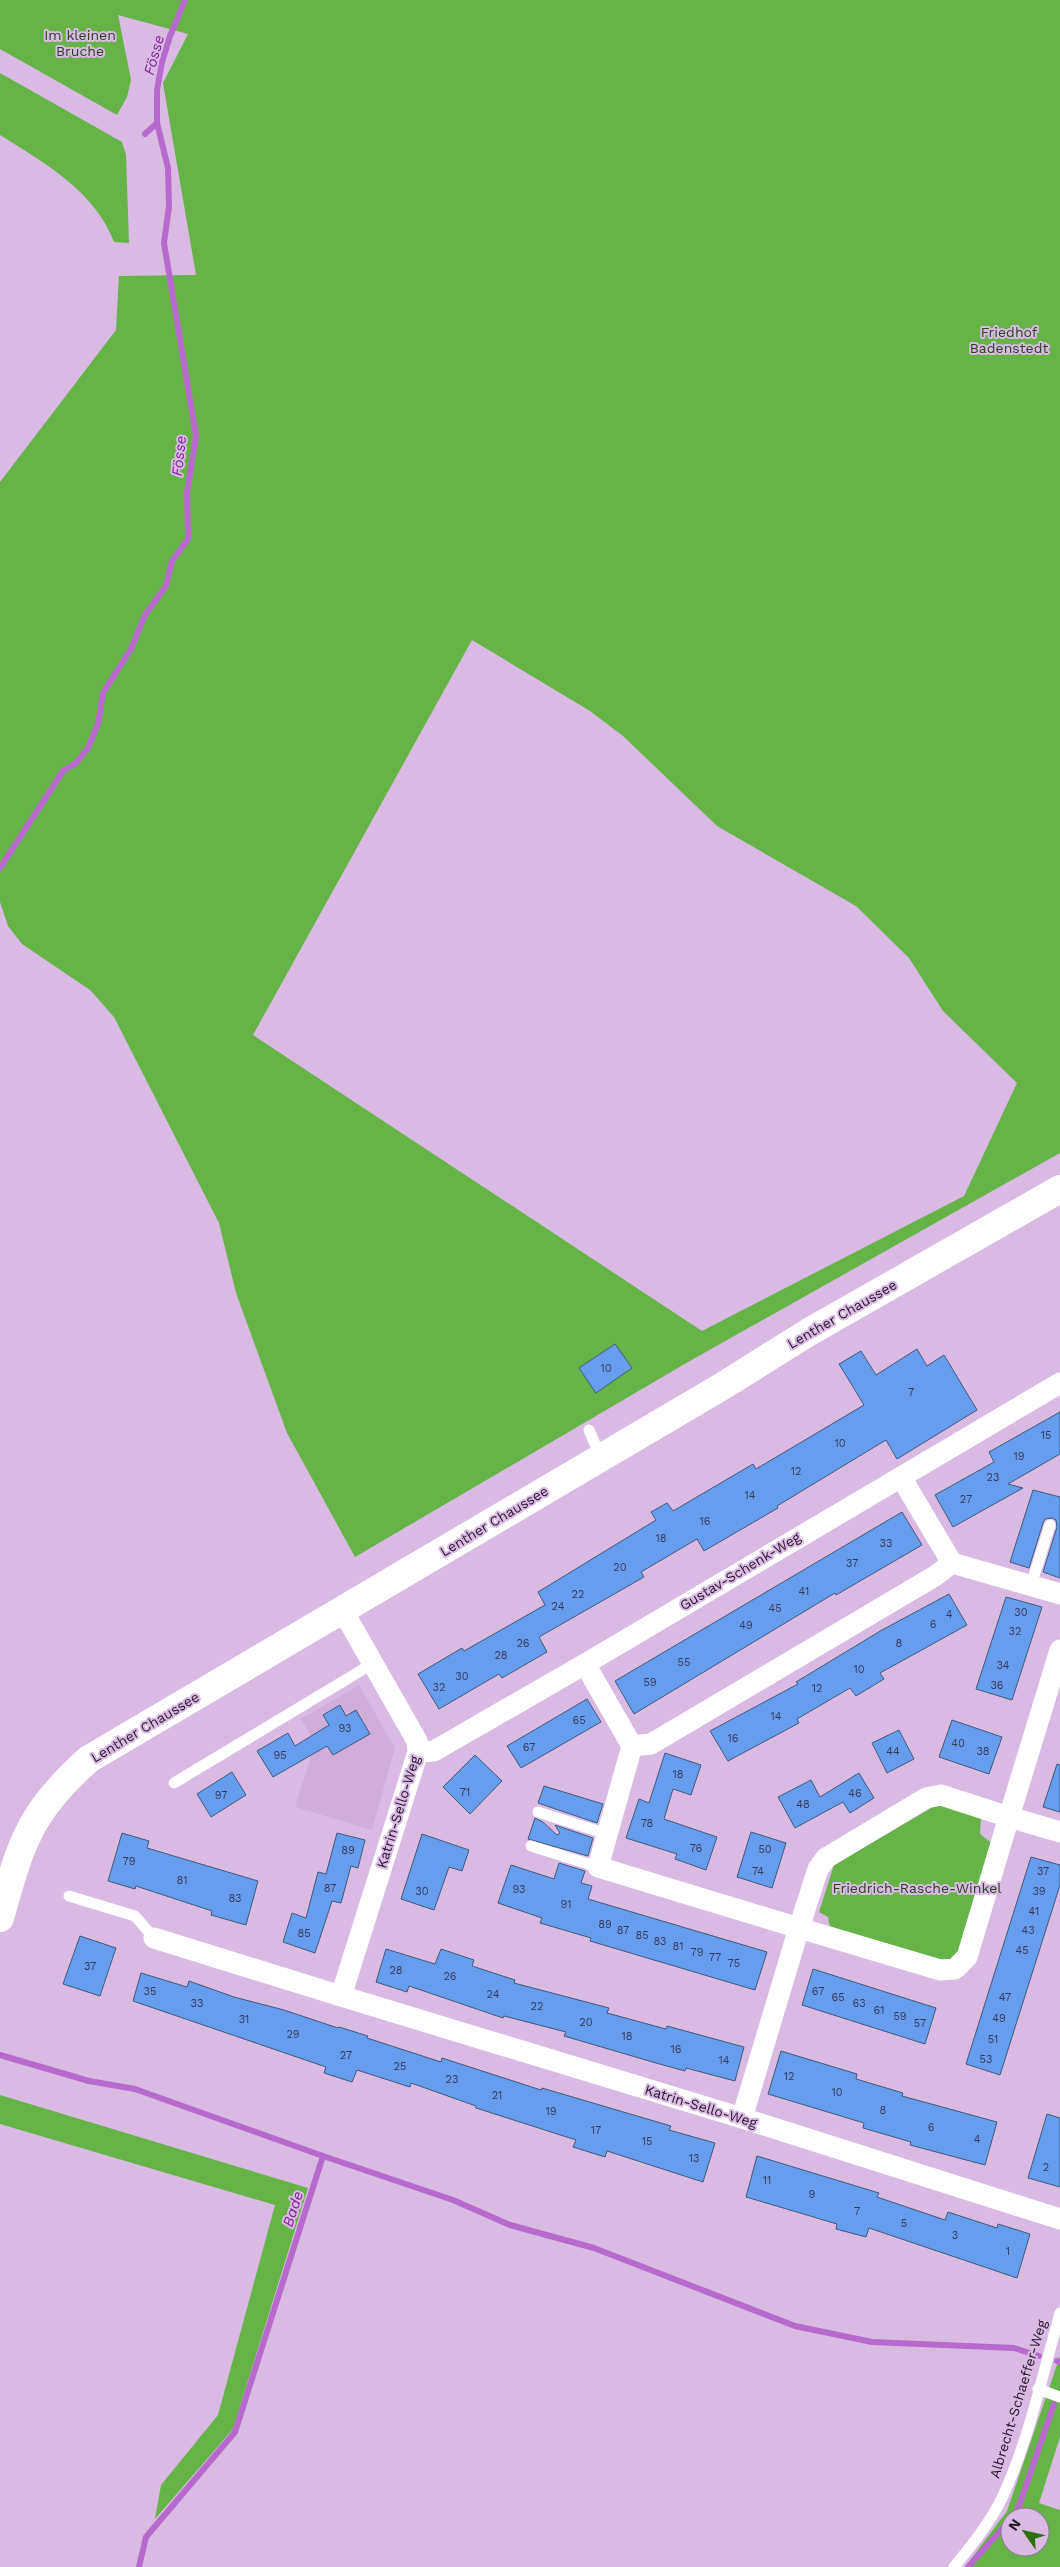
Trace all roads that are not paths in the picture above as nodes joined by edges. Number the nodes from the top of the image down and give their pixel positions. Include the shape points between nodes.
1 (1060, 1189) edge
2 (1060, 1383) edge
3 (590, 1430) dead end
4 (601, 1458) junction
5 (901, 1477) junction
6 (1050, 1525) dead end
7 (952, 1563) junction
8 (1031, 1586) junction
9 (1060, 1594) edge
10 (343, 1611) junction
11 (1060, 1650) edge
12 (372, 1664) junction
13 (584, 1664) junction
14 (632, 1746) junction
15 (418, 1752) junction
16 (174, 1783) dead end
17 (538, 1812) dead end
18 (1009, 1817) junction
19 (1060, 1832) edge
20 (607, 1834) junction
21 (531, 1846) dead end
22 (598, 1867) junction
23 (69, 1896) dead end
24 (0, 1918) edge
25 (799, 1928) junction
26 (154, 1938) joint
27 (341, 1996) junction
28 (742, 2118) junction
29 (1060, 2219) edge
30 (1060, 2313) edge
31 (1038, 2389) junction
32 (1060, 2397) edge
33 (954, 2567) edge

1 - 4 street, Lenther Chaussee via 809,1332
2 - 5 street, Gustav-Schenk-Weg
3 - 4 lane
4 - 10 street, Lenther Chaussee
5 - 7 street
5 - 13 street, Gustav-Schenk-Weg
6 - 8 lane
7 - 8 street
7 - 14 street via 651,1744
8 - 9 street
10 - 12 street, Katrin-Sello-Weg
10 - 24 street, Lenther Chaussee via 89,1759 61,1784 37,1814 19,1851
11 - 18 street
12 - 15 street, Katrin-Sello-Weg via 417,1741
12 - 16 lane
13 - 14 street
13 - 15 street, Gustav-Schenk-Weg via 434,1751
14 - 20 street
15 - 27 street, Katrin-Sello-Weg
17 - 20 lane
18 - 19 street
18 - 25 street via 941,1795 926,1798 826,1858 818,1868
18 - 25 street via 967,1957 955,1969 940,1970
20 - 22 street
21 - 22 lane
22 - 25 street
23 - 26 lane via 135,1916
25 - 28 street
26 - 27 street, Katrin-Sello-Weg
27 - 28 street, Katrin-Sello-Weg
28 - 29 street, Katrin-Sello-Weg
30 - 31 lane, Albrecht-Schaeffer-Weg
31 - 32 lane
31 - 33 lane, Albrecht-Schaeffer-Weg via 1015,2468 1001,2500

